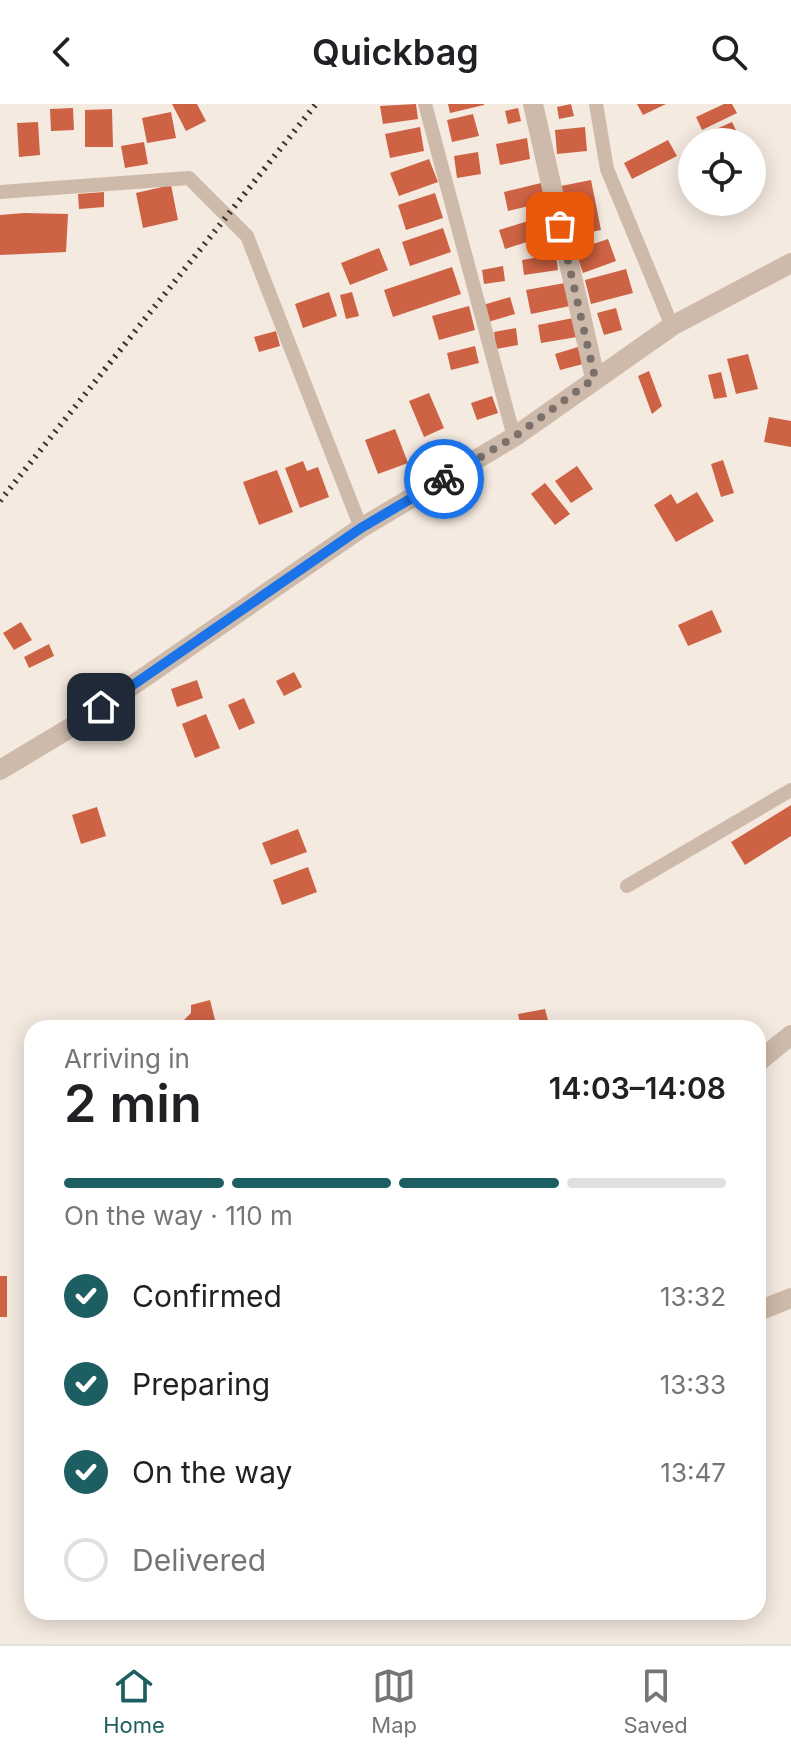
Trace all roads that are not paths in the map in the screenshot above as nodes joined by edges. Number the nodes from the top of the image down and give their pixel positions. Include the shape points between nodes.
1 (425, 104) edge
2 (533, 104) edge
3 (596, 104) edge
4 (0, 192) edge
5 (791, 263) edge
6 (672, 326) junction
7 (595, 378) junction
8 (514, 437) junction
9 (361, 528) junction
10 (0, 770) edge
11 (791, 790) edge
12 (627, 886) dead end
13 (791, 1035) edge
14 (766, 1055) edge
15 (791, 1298) edge
16 (766, 1308) edge

1 - 8 lane
2 - 7 street
3 - 6 lane via 607,169
4 - 9 lane via 189,178 247,236
5 - 6 street
6 - 7 street
7 - 8 street
8 - 9 street
9 - 10 street via 75,725
11 - 12 lane
13 - 14 street
15 - 16 street

